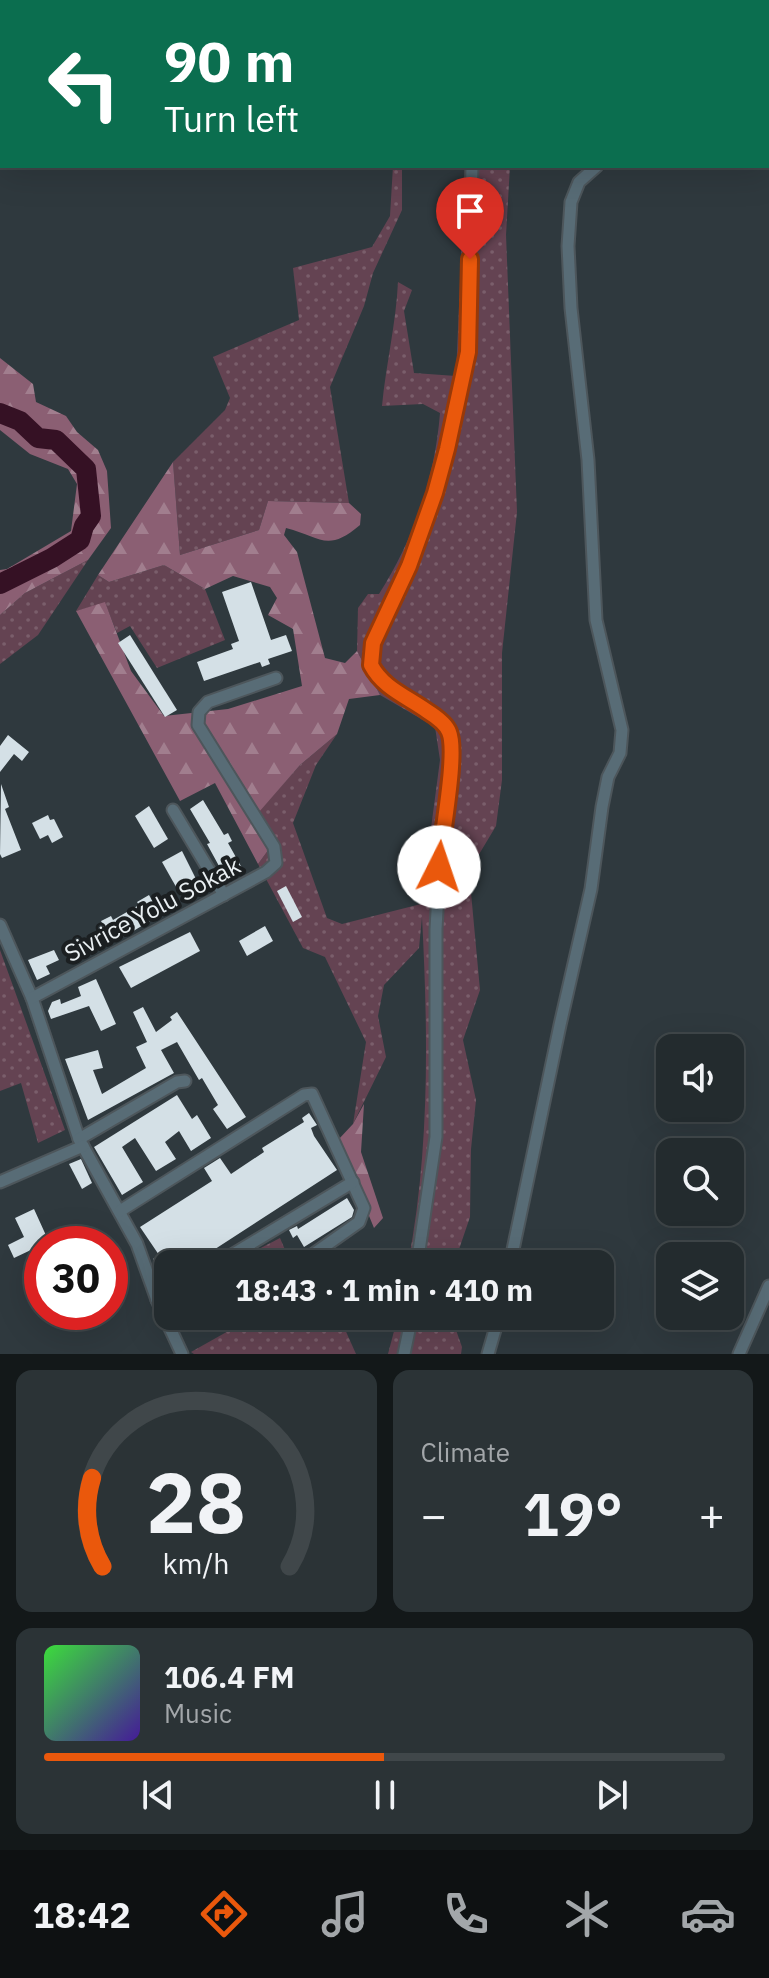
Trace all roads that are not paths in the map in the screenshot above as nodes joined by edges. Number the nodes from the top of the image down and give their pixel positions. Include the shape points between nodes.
1 (472, 168) edge
2 (595, 168) edge
3 (276, 678) dead end
4 (173, 810) dead end
5 (224, 895) junction
6 (0, 925) edge
7 (32, 998) junction
8 (185, 1081) dead end
9 (81, 1143) junction
10 (0, 1182) edge
11 (353, 1182) junction
12 (120, 1211) junction
13 (240, 1250) edge
14 (319, 1250) edge
15 (419, 1250) edge
16 (513, 1250) edge
17 (154, 1280) edge
18 (769, 1286) edge
19 (174, 1330) edge
20 (409, 1330) edge
21 (495, 1330) edge
22 (182, 1354) edge
23 (404, 1354) edge
24 (488, 1354) edge
25 (739, 1354) edge

1 - 15 street via 468,352 435,493 373,643 371,665 384,684 448,728 453,746 436,929 436,1137
2 - 16 street via 579,182 571,202 571,308 588,460 596,620 622,730 620,753 608,777 591,889
3 - 5 street, Sivrice Yolu Sokak via 208,702 199,712 198,725 274,847 276,863
4 - 5 street
5 - 7 street, Sivrice Yolu Sokak
6 - 7 street
7 - 9 street
8 - 9 street
9 - 10 street
9 - 12 street
11 - 12 street via 312,1094
11 - 13 street
11 - 14 street via 364,1208 362,1217
12 - 17 street
18 - 25 street
19 - 22 street
20 - 23 street
21 - 24 street

